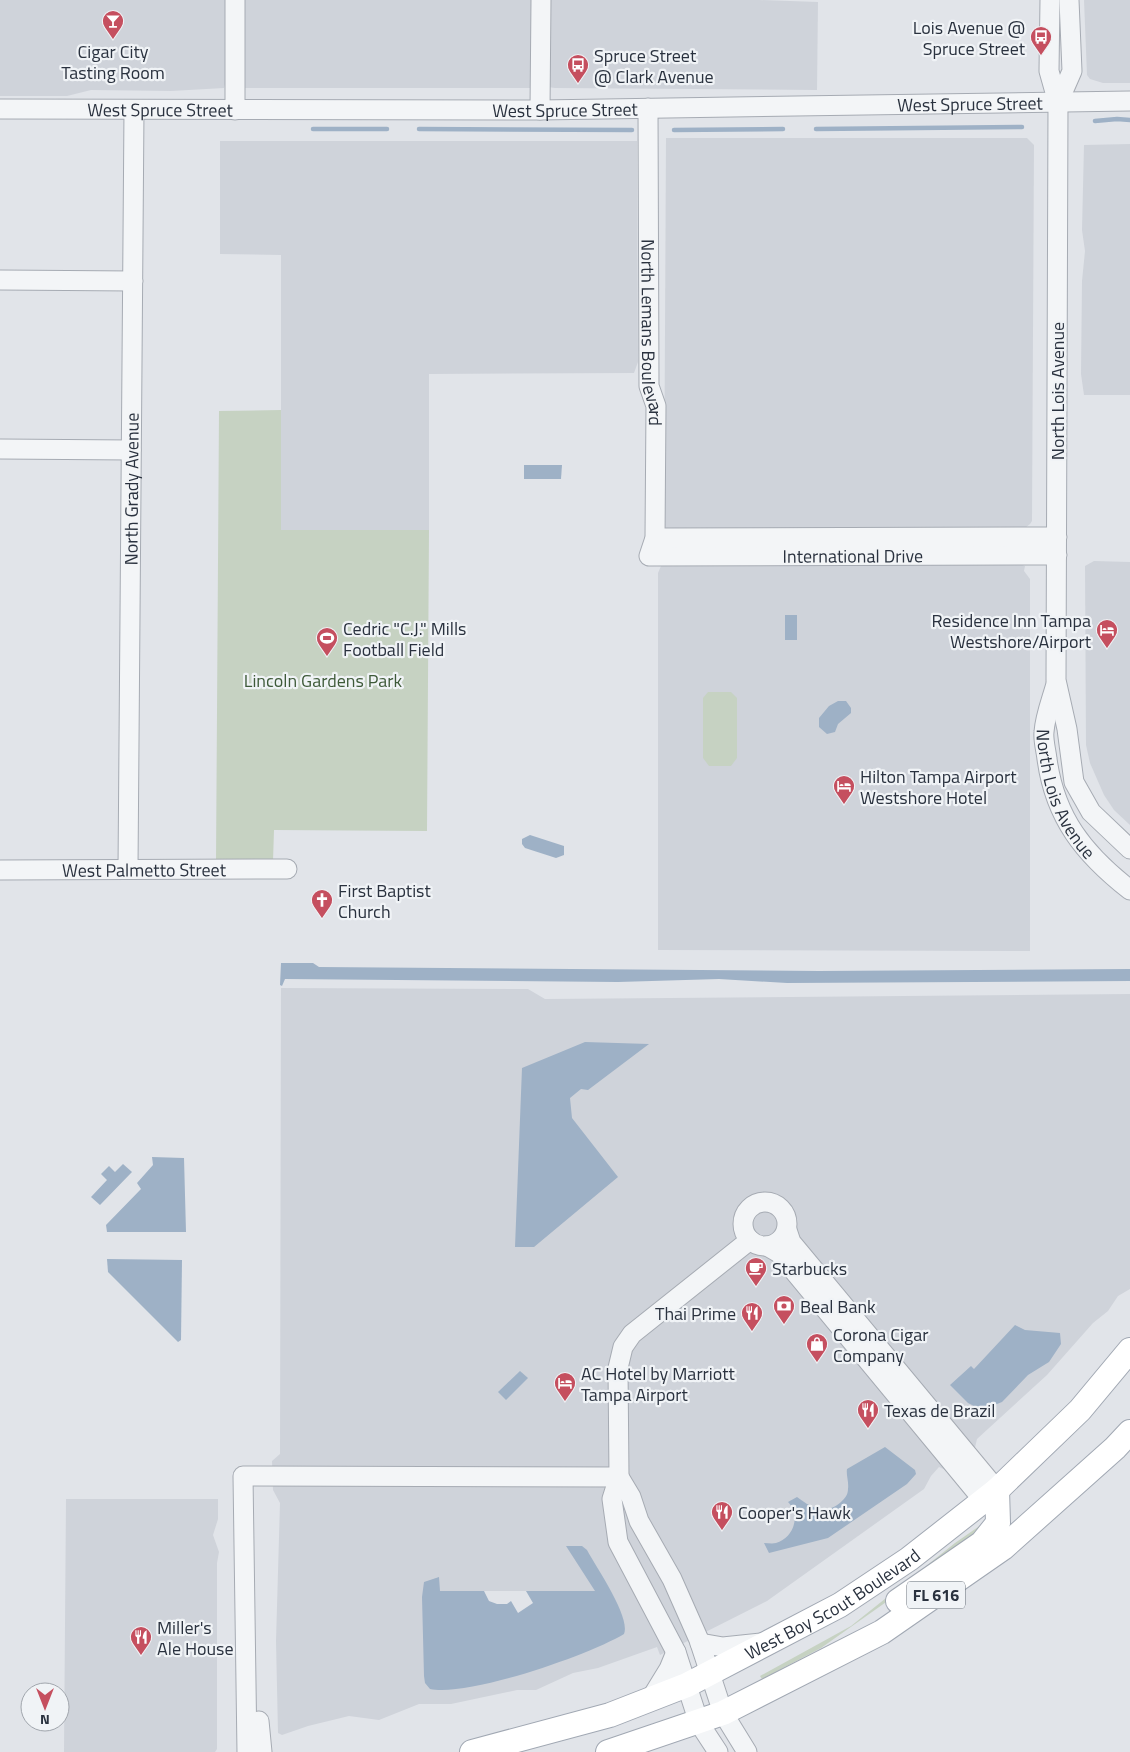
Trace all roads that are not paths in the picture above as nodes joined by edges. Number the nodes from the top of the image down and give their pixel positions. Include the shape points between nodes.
1 (235, 0) edge
2 (540, 0) edge
3 (1050, 0) edge
4 (1069, 0) edge
5 (1130, 101) edge
6 (1058, 103) junction
7 (648, 108) junction
8 (0, 110) edge
9 (134, 110) junction
10 (235, 110) junction
11 (540, 110) junction
12 (0, 280) edge
13 (133, 281) junction
14 (0, 450) edge
15 (131, 450) junction
16 (655, 538) junction
17 (1057, 546) junction
18 (761, 547) junction
19 (649, 556) joint
20 (1056, 680) junction
21 (1130, 849) edge
22 (0, 870) edge
23 (128, 870) junction
24 (287, 870) dead end
25 (1130, 890) edge
26 (787, 1230) junction
27 (759, 1243) junction
28 (879, 1348) junction
29 (1130, 1350) edge
30 (874, 1370) junction
31 (1130, 1432) edge
32 (619, 1477) junction
33 (990, 1495) junction
34 (246, 1581) junction
35 (772, 1642) junction
36 (700, 1643) junction
37 (676, 1652) junction
38 (840, 1653) junction
39 (711, 1675) junction
40 (687, 1686) junction
41 (650, 1700) junction
42 (723, 1713) junction
43 (699, 1722) junction
44 (247, 1752) edge
45 (262, 1752) edge
46 (472, 1752) edge
47 (608, 1752) edge
48 (718, 1752) edge
49 (747, 1752) edge

1 - 10 street
2 - 11 street
3 - 6 street, North Lois Avenue via 1049,71
4 - 6 street, North Lois Avenue via 1072,71
5 - 6 street, West Spruce Street
6 - 7 street, West Spruce Street
6 - 17 street, North Lois Avenue
7 - 11 street, West Spruce Street
7 - 16 street, North Lemans Boulevard via 649,386 656,406
8 - 9 street, West Spruce Street
9 - 10 street, West Spruce Street
9 - 13 street, North Grady Avenue
10 - 11 street, West Spruce Street
12 - 13 street
13 - 15 street, North Grady Avenue
14 - 15 street
15 - 23 street, North Grady Avenue
16 - 18 street, International Drive
16 - 19 street, North Lemans Boulevard
17 - 18 street, International Drive
17 - 20 street, North Lois Avenue
18 - 19 street, International Drive
20 - 21 street, North Lois Avenue via 1074,782 1091,812
20 - 25 street, North Lois Avenue via 1044,732 1050,781 1068,825 1085,849
22 - 23 street, West Palmetto Street
23 - 24 street, West Palmetto Street
26 - 27 street via 780,1241
26 - 27 street via 786,1215 776,1204 761,1202 754,1205 744,1217 745,1232
26 - 28 street via 791,1242
27 - 30 street via 779,1253
27 - 32 street via 632,1334 622,1347 618,1368
28 - 30 street
28 - 33 street
29 - 33 main road, West Boy Scout Boulevard / FL 616 via 1080,1410
30 - 33 street
31 - 38 main road, FL 616 via 1003,1548 882,1632
32 - 34 street via 243,1476
32 - 36 street via 631,1497 639,1521 672,1579
32 - 37 street via 612,1499 618,1542
33 - 35 main road, West Boy Scout Boulevard / FL 616 via 886,1574 840,1605
33 - 38 main road via 998,1523 982,1542 860,1628
34 - 44 street
34 - 45 street via 255,1639
35 - 36 street via 723,1647
35 - 39 main road, West Boy Scout Boulevard / FL 616
36 - 39 street
37 - 40 street
37 - 41 street
38 - 42 main road, FL 616
39 - 40 main road, West Boy Scout Boulevard / FL 616
39 - 42 street
40 - 41 main road, West Boy Scout Boulevard / FL 616
40 - 43 street
41 - 46 main road, West Boy Scout Boulevard / FL 616 via 557,1731
42 - 43 main road, FL 616
42 - 49 street
43 - 47 main road, FL 616
43 - 48 street

